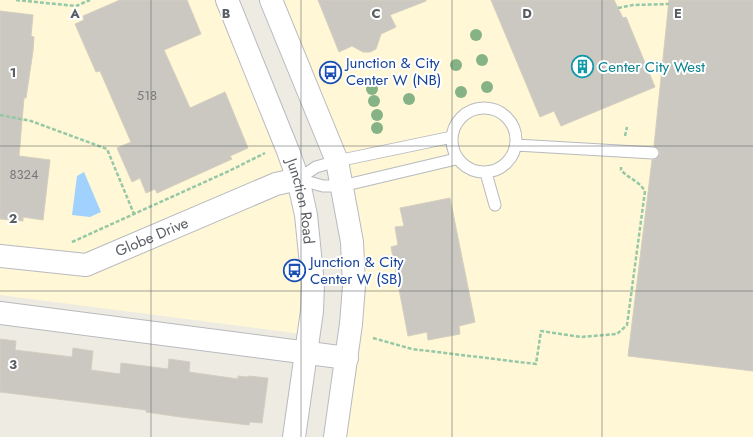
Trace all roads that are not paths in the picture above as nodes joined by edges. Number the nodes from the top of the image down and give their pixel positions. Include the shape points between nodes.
1 (227, 0) edge
2 (271, 0) edge
3 (452, 137) junction
4 (516, 146) junction
5 (653, 153) dead end
6 (456, 158) junction
7 (337, 161) junction
8 (486, 172) junction
9 (298, 179) junction
10 (342, 186) junction
11 (495, 205) dead end
12 (0, 256) edge
13 (0, 313) edge
14 (307, 353) junction
15 (347, 358) junction
16 (294, 437) edge
17 (335, 437) edge

1 - 9 street, Junction Road
2 - 7 street
3 - 4 lane via 461,117 470,111 487,108 498,111 507,118 516,134
3 - 6 lane via 452,148
3 - 7 lane
4 - 5 lane
4 - 8 lane via 505,165
6 - 8 lane via 468,168
6 - 10 lane
7 - 9 lane via 316,167
7 - 10 street
8 - 11 lane
9 - 10 lane via 323,186
9 - 12 street, Globe Drive via 276,184 86,265
9 - 14 street, Junction Road via 306,215 313,284
10 - 15 street via 352,242 354,286
13 - 14 street
14 - 15 street
14 - 16 street, Junction Road
15 - 17 street

